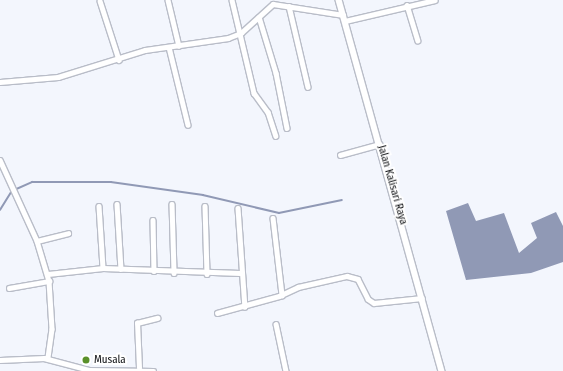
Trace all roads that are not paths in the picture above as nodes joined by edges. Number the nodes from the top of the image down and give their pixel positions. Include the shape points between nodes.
1 (168, 0) edge
2 (232, 0) edge
3 (339, 0) edge
4 (435, 0) edge
5 (100, 1) edge
6 (406, 5) junction
7 (289, 6) junction
8 (343, 15) junction
9 (258, 17) junction
10 (345, 21) junction
11 (241, 33) junction
12 (418, 40) dead end
13 (179, 46) junction
14 (170, 47) junction
15 (119, 60) junction
16 (0, 82) edge
17 (308, 87) dead end
18 (188, 125) dead end
19 (287, 128) dead end
20 (276, 136) dead end
21 (380, 144) junction
22 (340, 155) dead end
23 (0, 160) edge
24 (117, 204) dead end
25 (172, 204) dead end
26 (99, 206) dead end
27 (205, 206) dead end
28 (238, 208) dead end
29 (273, 218) dead end
30 (153, 220) dead end
31 (68, 233) dead end
32 (37, 241) junction
33 (103, 268) junction
34 (122, 269) junction
35 (154, 271) junction
36 (174, 273) junction
37 (240, 273) junction
38 (48, 274) junction
39 (207, 274) junction
40 (49, 281) junction
41 (9, 288) dead end
42 (282, 295) junction
43 (422, 298) junction
44 (245, 307) junction
45 (217, 313) dead end
46 (157, 318) dead end
47 (276, 324) dead end
48 (48, 359) junction
49 (0, 360) edge
50 (139, 368) junction
51 (122, 370) edge
52 (151, 371) edge
53 (286, 371) edge
54 (442, 371) edge

1 - 13 street
2 - 11 street
3 - 8 street, Jalan Kalisari Raya
4 - 6 street
5 - 15 street
6 - 10 street
6 - 12 street
7 - 8 street
7 - 9 street via 274,4
7 - 17 street
8 - 10 street, Jalan Kalisari Raya
9 - 11 street
9 - 19 street via 276,73
10 - 21 street, Jalan Kalisari Raya
11 - 13 street
11 - 20 street via 254,93 268,112
13 - 14 street
14 - 15 street
14 - 18 street
15 - 16 street via 58,77
21 - 22 street
21 - 43 street, Jalan Kalisari Raya
23 - 32 street
24 - 34 street
25 - 36 street
26 - 33 street
27 - 39 street
28 - 37 street
29 - 42 street
30 - 35 street
31 - 32 street
32 - 38 street
33 - 34 street
33 - 38 street
34 - 35 street
35 - 36 street
36 - 39 street
37 - 39 street
37 - 44 street
38 - 40 street
40 - 41 street
40 - 48 street via 52,329
42 - 43 street via 298,287 352,276 360,281 364,293 374,303
42 - 44 street
43 - 54 street, Jalan Kalisari Raya
44 - 45 street
46 - 50 street via 137,323
47 - 53 street
48 - 49 street
48 - 51 street via 89,370
50 - 51 street
50 - 52 street

